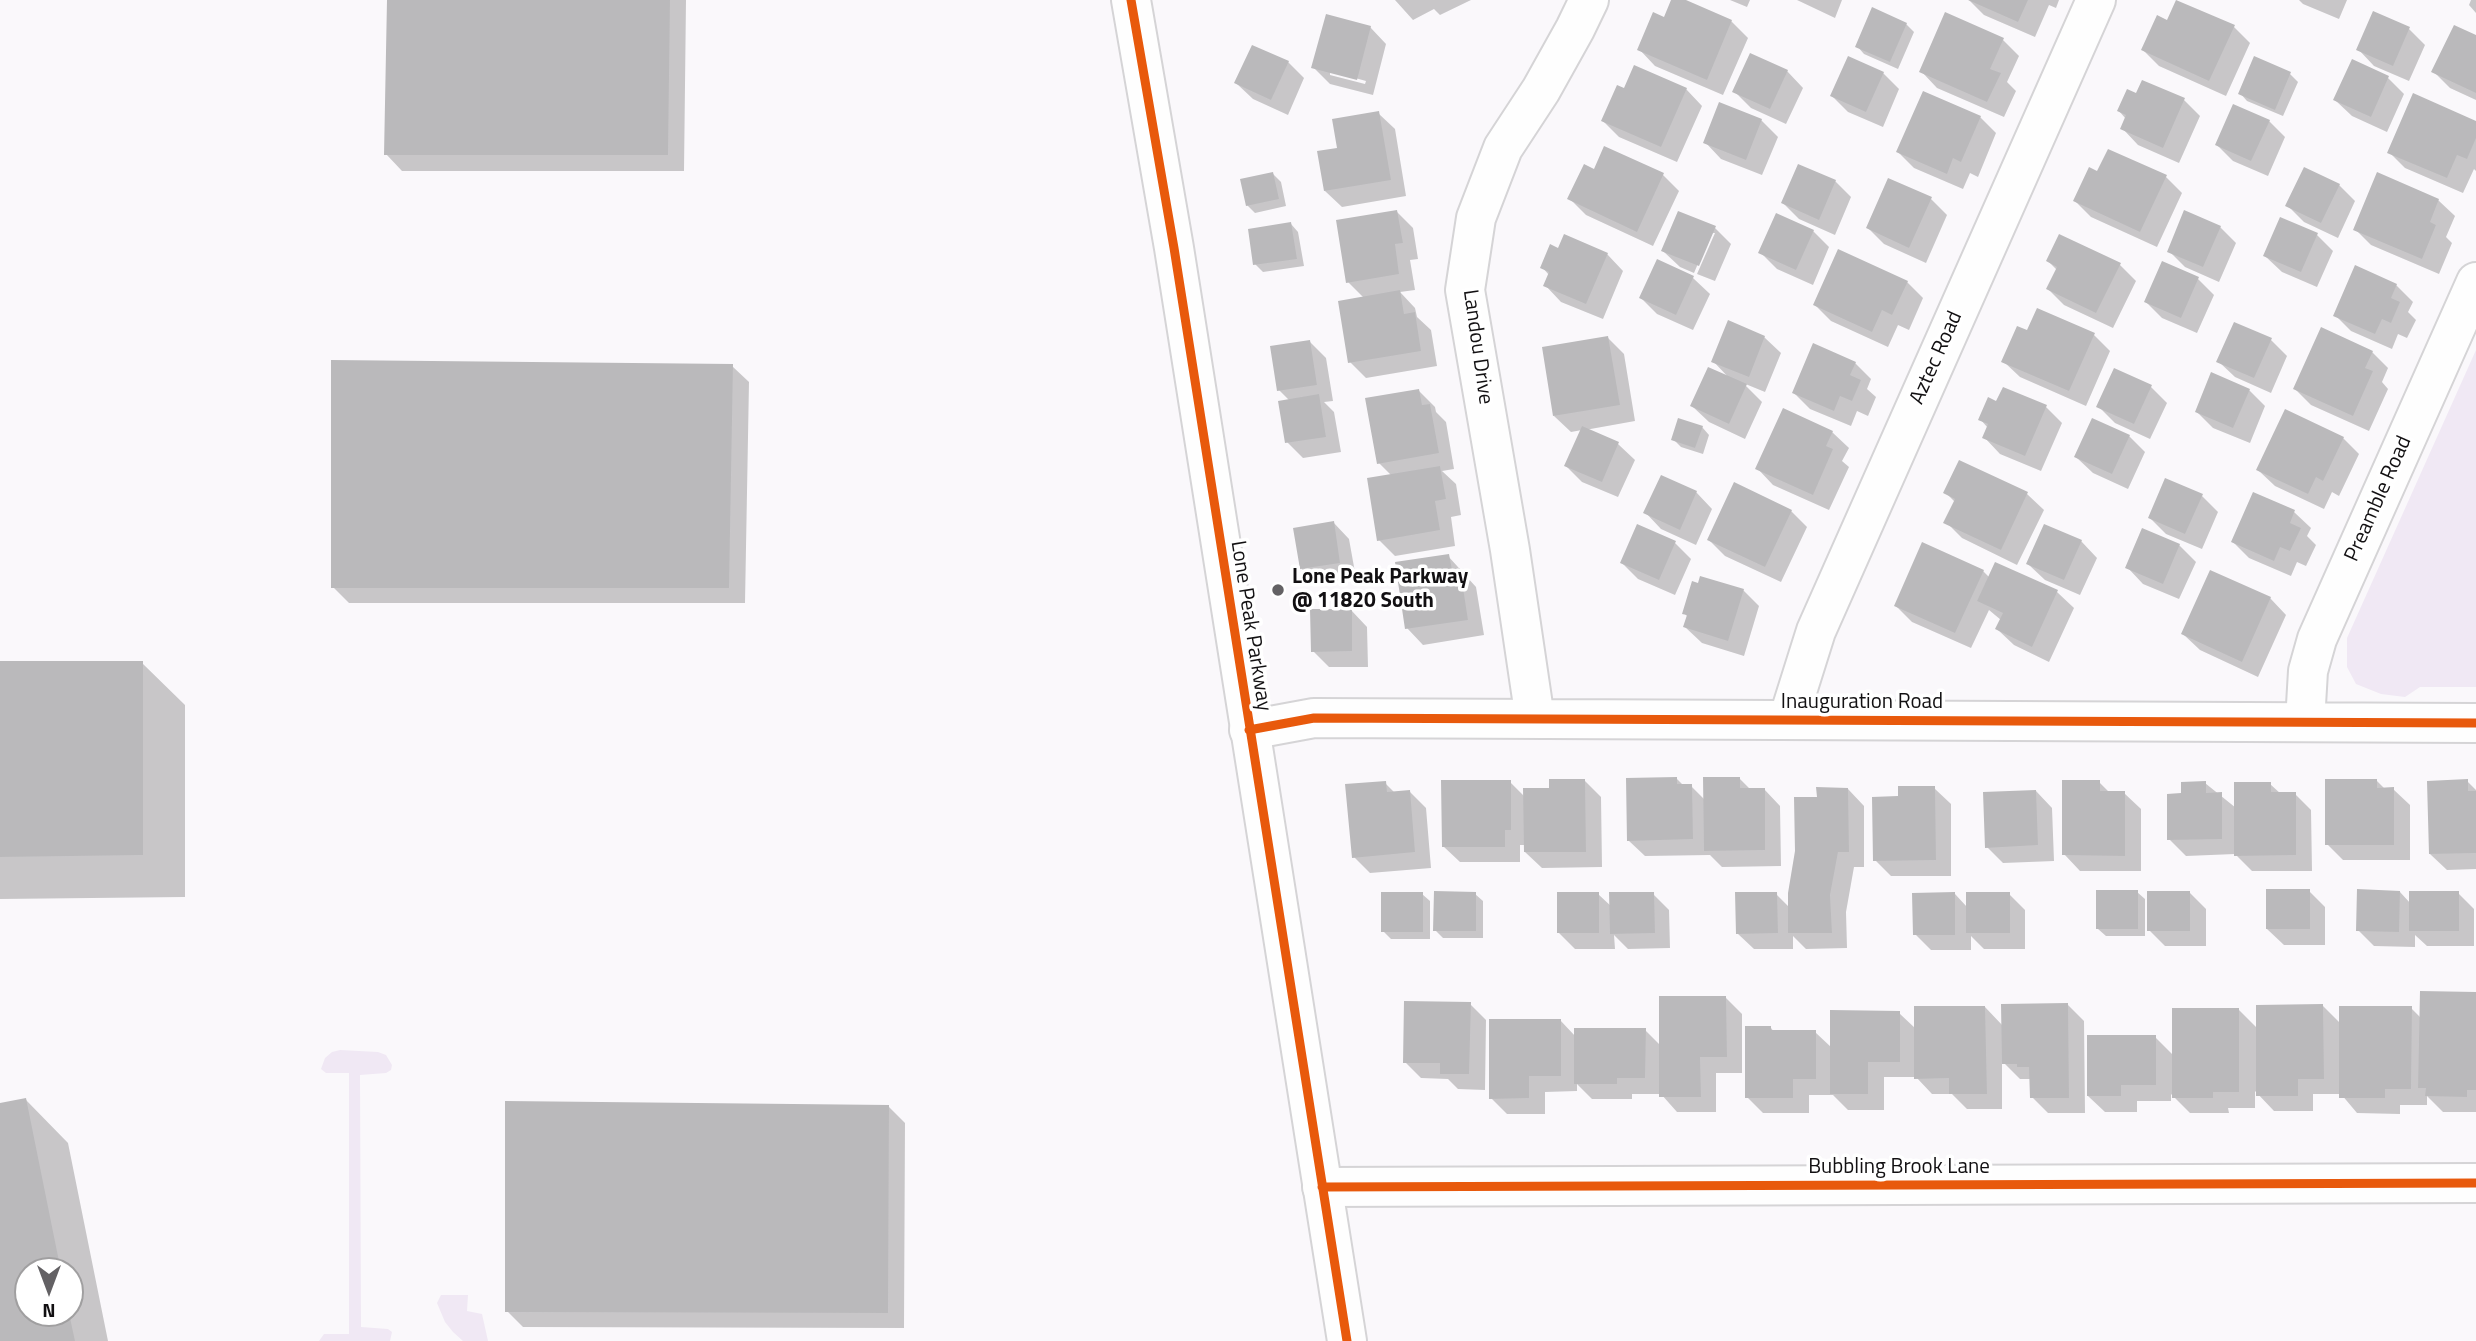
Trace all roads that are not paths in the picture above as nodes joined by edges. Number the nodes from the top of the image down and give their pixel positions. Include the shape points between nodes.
1 (1131, 0) edge
2 (1588, 0) edge
3 (2096, 0) edge
4 (2476, 282) edge
5 (1535, 719) junction
6 (1788, 720) junction
7 (2305, 722) junction
8 (2476, 723) edge
9 (1249, 730) junction
10 (2476, 1184) edge
11 (1322, 1187) junction
12 (1347, 1341) edge

1 - 9 street, Lone Peak Parkway
2 - 5 street, Landou Drive via 1541,90 1503,148 1476,218 1465,290
3 - 6 street, Aztec Road via 1816,631
4 - 7 street, Preamble Road via 2316,639 2308,671
5 - 6 street, Inauguration Road
5 - 9 street, Inauguration Road via 1314,718
6 - 7 street, Inauguration Road
7 - 8 street, Inauguration Road
9 - 11 street, Lone Peak Parkway
10 - 11 street, Bubbling Brook Lane
11 - 12 street, Lone Peak Parkway

